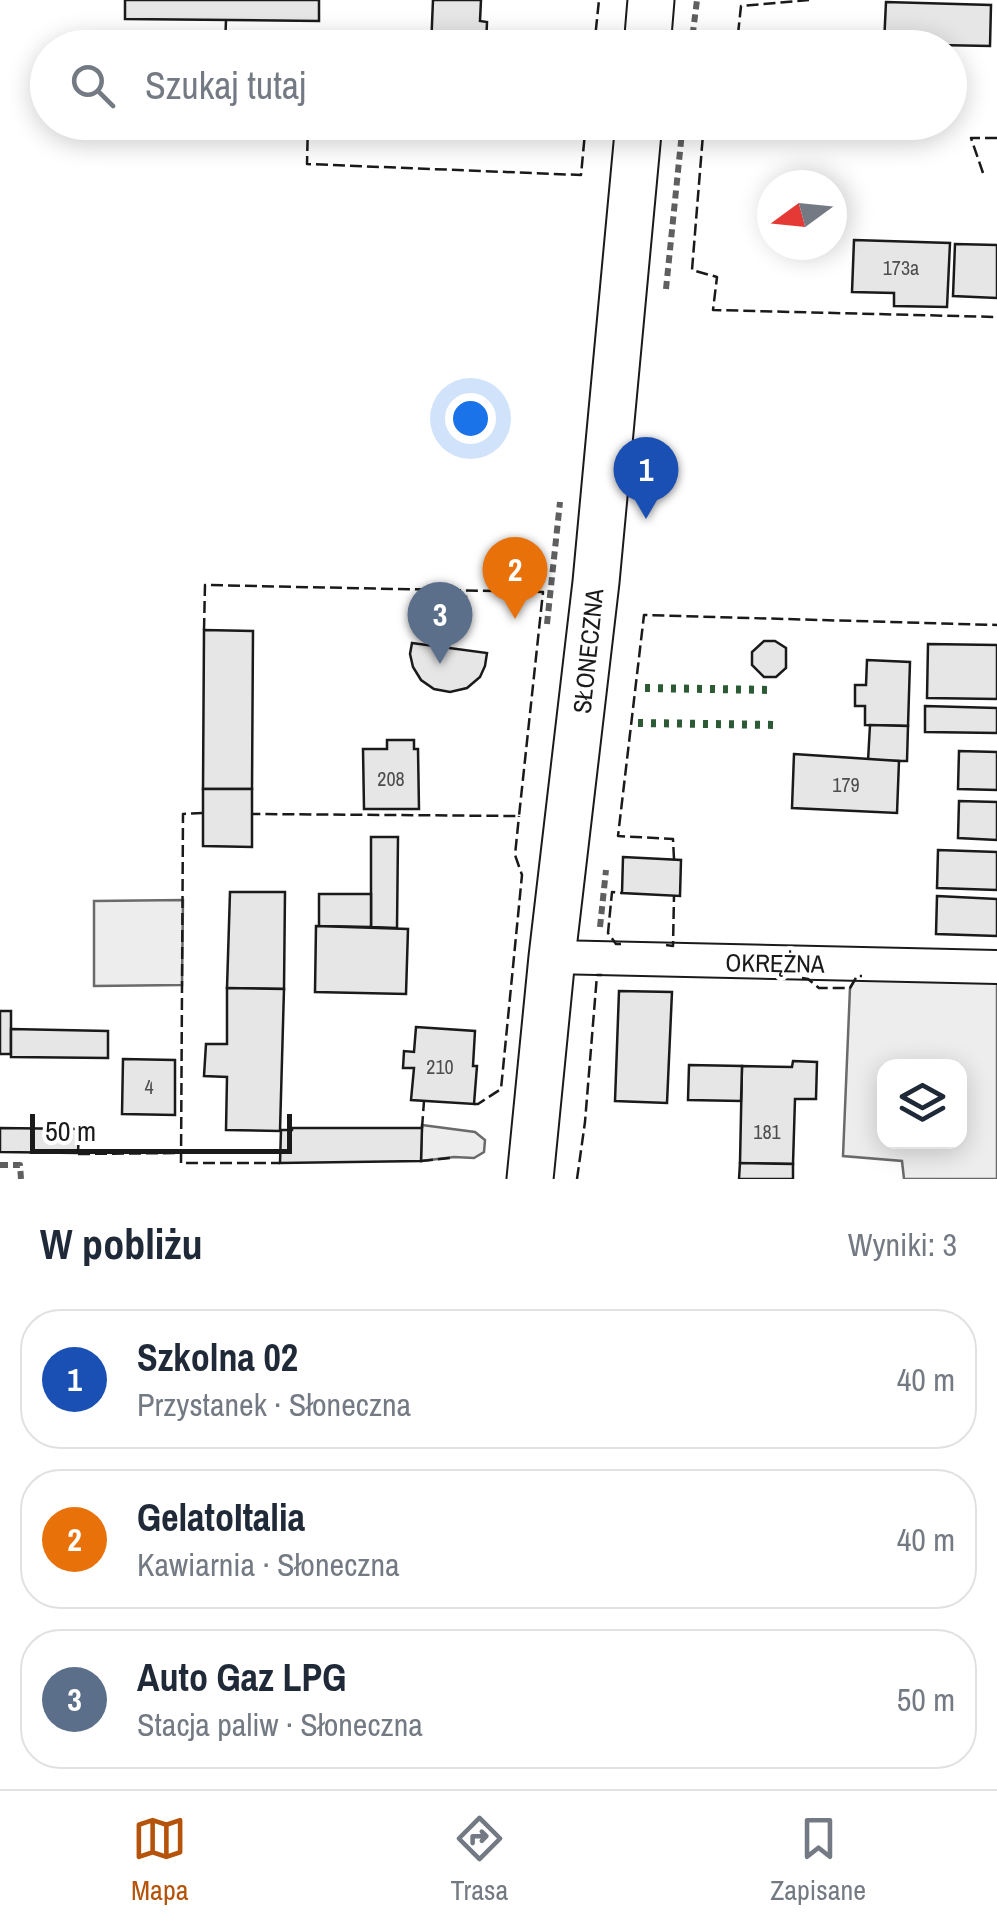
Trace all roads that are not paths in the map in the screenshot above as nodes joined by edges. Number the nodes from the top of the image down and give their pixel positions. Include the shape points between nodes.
1 (651, 0) edge
2 (648, 30) edge
3 (638, 140) edge
4 (552, 958) junction
5 (997, 967) edge
6 (530, 1179) edge

1 - 2 main road
3 - 4 main road, SŁONECZNA
4 - 5 street, OKRĘŻNA
4 - 6 main road, SŁONECZNA

